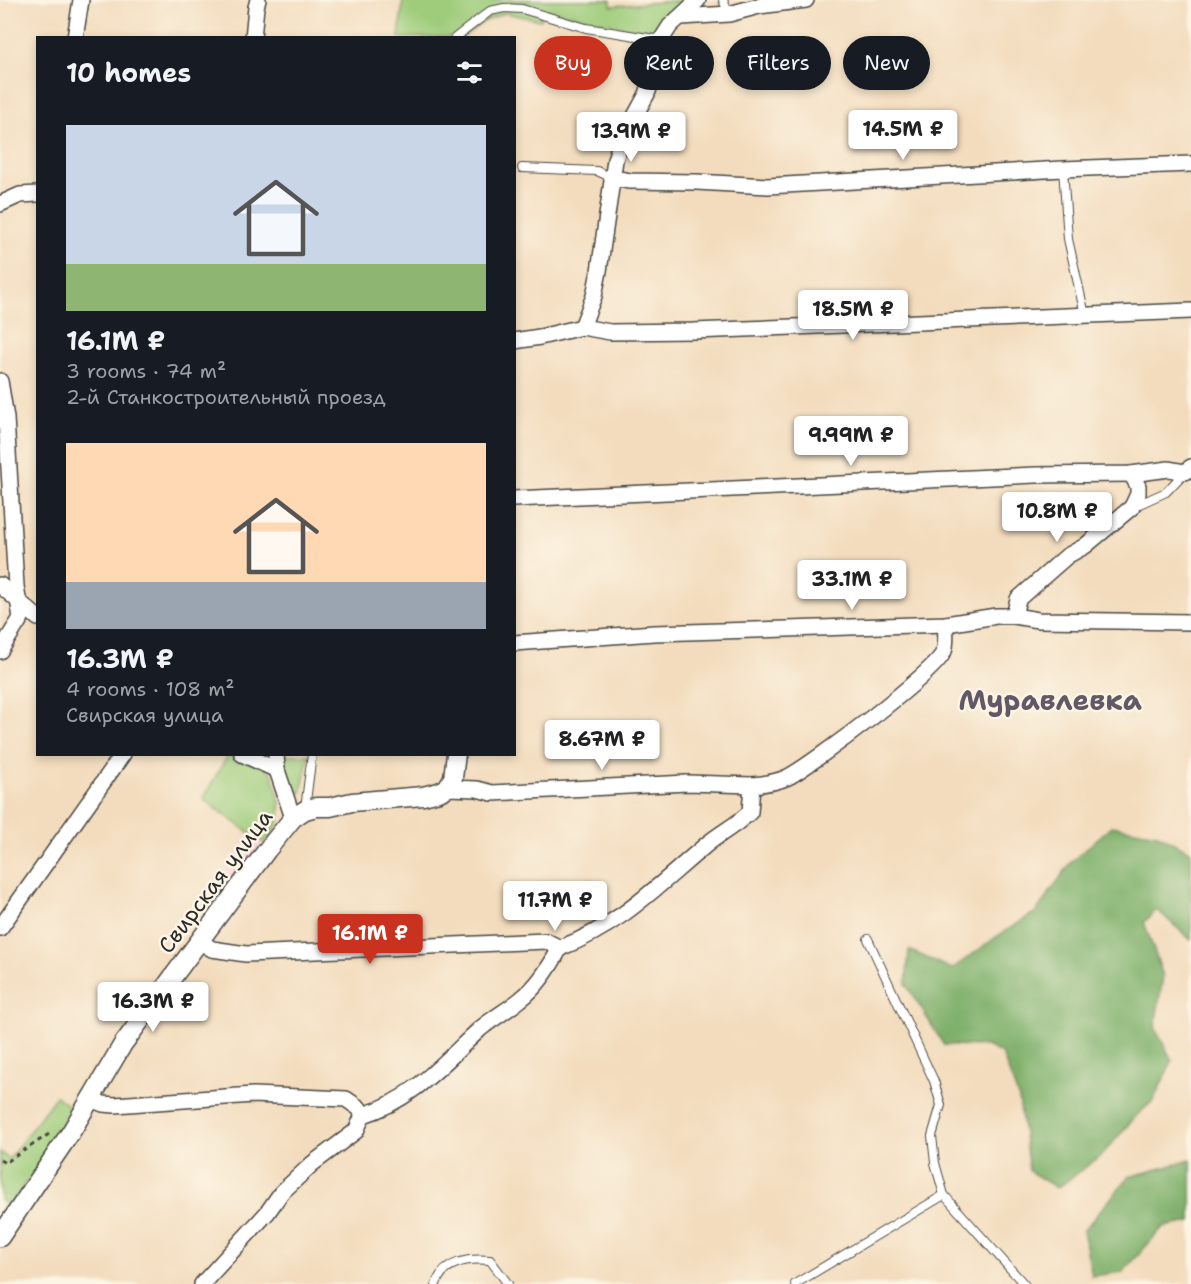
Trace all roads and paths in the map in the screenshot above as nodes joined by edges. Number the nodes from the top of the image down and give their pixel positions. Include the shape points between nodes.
1 (81, 0) edge
2 (698, 0) edge
3 (806, 0) edge
4 (254, 2) edge
5 (726, 7) edge
6 (681, 17) junction
7 (75, 36) edge
8 (253, 36) edge
9 (458, 36) edge
10 (636, 36) edge
11 (664, 36) edge
12 (648, 90) edge
13 (1191, 164) edge
14 (522, 168) dead end
15 (1063, 169) junction
16 (612, 178) junction
17 (36, 194) edge
18 (0, 204) edge
19 (1191, 311) edge
20 (1085, 315) junction
21 (582, 327) junction
22 (516, 341) edge
23 (0, 381) edge
24 (1188, 470) edge
25 (1131, 474) junction
26 (516, 499) edge
27 (1132, 507) junction
28 (0, 585) edge
29 (18, 601) junction
30 (36, 616) edge
31 (1014, 616) junction
32 (1191, 622) edge
33 (946, 624) junction
34 (516, 643) edge
35 (0, 651) edge
36 (122, 756) edge
37 (246, 756) edge
38 (276, 756) edge
39 (312, 756) edge
40 (456, 756) edge
41 (277, 770) junction
42 (752, 785) junction
43 (447, 788) junction
44 (299, 814) junction
45 (0, 928) edge
46 (868, 939) dead end
47 (199, 941) junction
48 (560, 948) junction
49 (91, 1099) junction
50 (363, 1115) junction
51 (71, 1132) junction
52 (0, 1160) edge
53 (944, 1195) junction
54 (0, 1237) edge
55 (202, 1284) edge
56 (436, 1284) edge
57 (508, 1284) edge
58 (795, 1284) edge
59 (1024, 1284) edge

1 - 7 street
2 - 6 street
3 - 5 street
4 - 8 street
5 - 6 street
6 - 11 street
9 - 10 lane via 490,11 504,8
12 - 16 street via 620,143
13 - 15 street
14 - 16 lane via 597,171
15 - 16 street via 768,186
15 - 20 lane via 1068,239
16 - 21 street via 594,296
17 - 18 street via 20,195
19 - 20 street
20 - 21 street via 694,331 610,332
21 - 22 street
23 - 29 street
24 - 25 street
24 - 27 lane via 1166,492
25 - 26 street
25 - 27 street via 1138,486
27 - 31 street via 1018,599
28 - 29 street
29 - 30 street
29 - 35 street via 21,618
31 - 32 street via 1038,620
31 - 33 street
33 - 34 street via 654,633
33 - 42 street via 944,652 930,669 834,746 787,777
36 - 45 street
37 - 41 street
38 - 41 street, Свирская улица
39 - 44 lane
40 - 43 street via 453,778
41 - 44 street, Свирская улица
42 - 43 street via 687,783 492,793
42 - 48 street via 750,812 744,818 628,913 587,938
43 - 44 street via 423,796 316,807
44 - 47 street, Свирская улица
46 - 53 lane via 934,1081 941,1105 932,1136
47 - 48 street via 212,949 246,954 546,941
47 - 49 street, Свирская улица via 123,1044
48 - 50 street via 548,970 524,998 481,1028 408,1094 383,1110
49 - 50 street via 115,1105 253,1095 346,1099
49 - 51 street, Свирская улица
50 - 55 street via 356,1131 281,1193
51 - 52 path via 59,1127 4,1163
51 - 54 street, Свирская улица
53 - 58 lane
53 - 59 lane
56 - 57 lane via 445,1270 474,1258 490,1260

